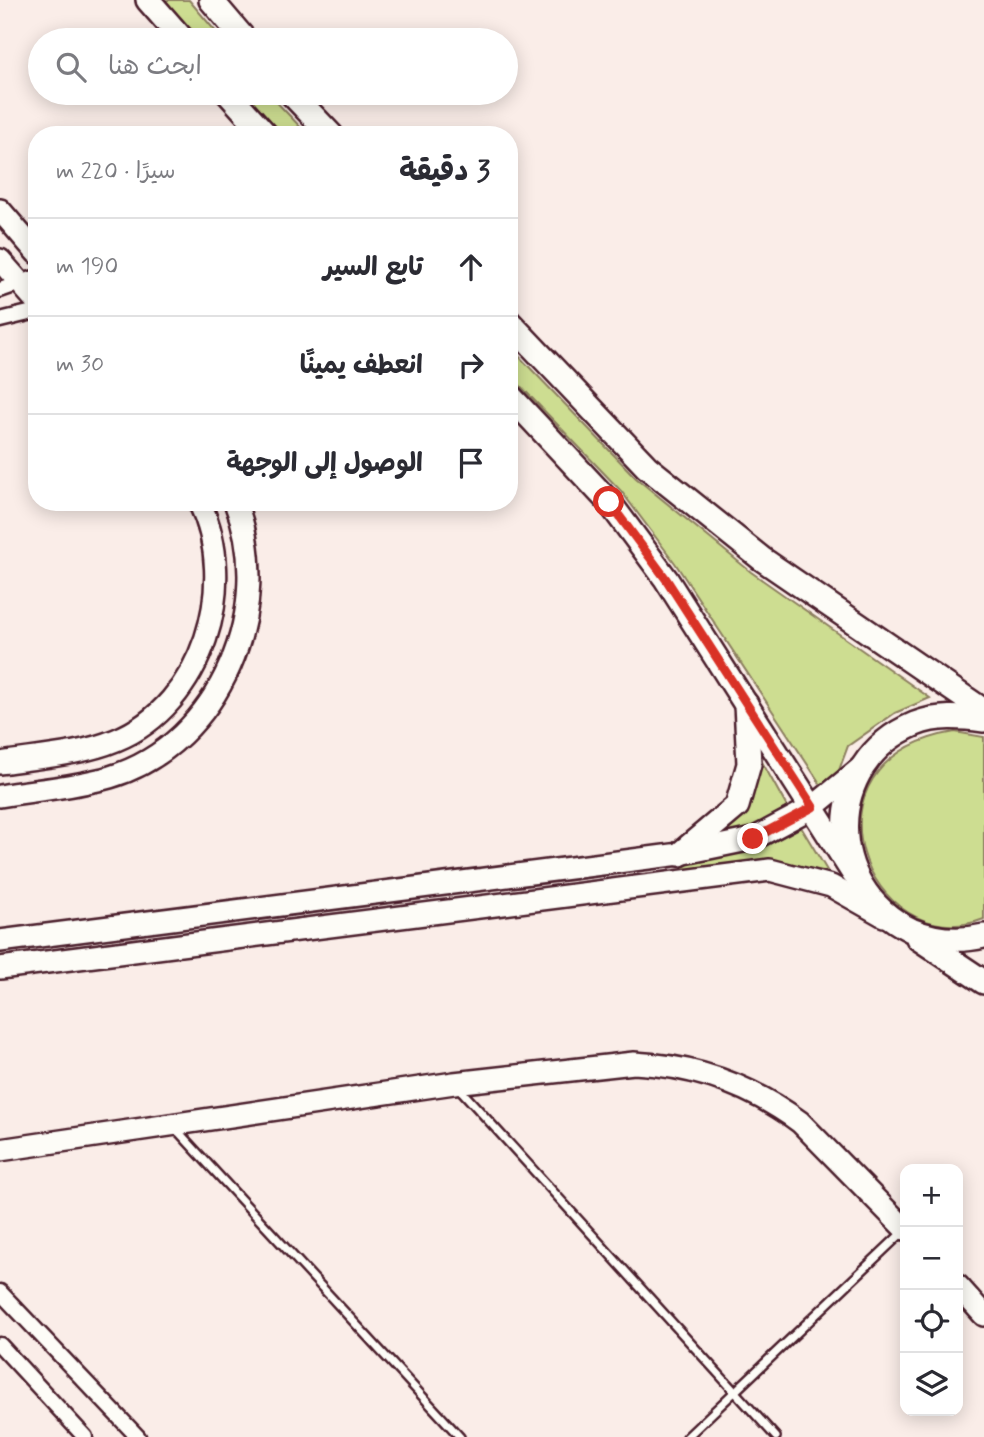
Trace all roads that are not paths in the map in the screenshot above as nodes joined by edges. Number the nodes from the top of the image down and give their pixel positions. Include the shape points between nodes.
1 (148, 0) edge
2 (211, 0) edge
3 (172, 28) edge
4 (235, 28) edge
5 (239, 105) edge
6 (302, 105) edge
7 (258, 126) edge
8 (322, 126) edge
9 (0, 210) edge
10 (28, 243) edge
11 (0, 260) edge
12 (19, 284) edge
13 (28, 314) edge
14 (0, 320) edge
15 (518, 331) edge
16 (518, 405) edge
17 (202, 511) edge
18 (238, 511) edge
19 (746, 701) junction
20 (984, 711) edge
21 (984, 720) edge
22 (0, 763) edge
23 (863, 766) junction
24 (0, 796) edge
25 (813, 807) junction
26 (680, 854) junction
27 (854, 874) junction
28 (892, 921) junction
29 (984, 936) edge
30 (0, 941) edge
31 (0, 968) edge
32 (984, 982) edge
33 (454, 1083) junction
34 (174, 1126) junction
35 (0, 1150) edge
36 (903, 1227) edge
37 (900, 1234) edge
38 (962, 1290) edge
39 (0, 1292) edge
40 (984, 1315) edge
41 (0, 1345) edge
42 (734, 1392) junction
43 (85, 1437) edge
44 (138, 1437) edge
45 (460, 1437) edge
46 (687, 1437) edge
47 (776, 1437) edge

1 - 3 main road
2 - 4 main road
5 - 7 main road
6 - 8 main road
9 - 10 street
11 - 12 street
13 - 14 street
15 - 20 main road via 647,467 762,558
16 - 19 main road via 609,502
17 - 22 street via 211,534 216,588 205,641 180,688 151,717 118,740
18 - 24 street via 249,571 242,636 214,696 193,722 141,763 111,777
19 - 25 main road
19 - 26 main road via 749,764 737,806
21 - 23 main road via 950,717 916,724 887,741
23 - 25 street
23 - 27 main road via 848,800 845,838
25 - 26 street via 753,839
25 - 27 main road
26 - 30 street
27 - 28 main road via 870,900
28 - 29 main road via 927,937 965,941
28 - 31 street via 831,886 770,870
28 - 32 main road
33 - 34 street
33 - 36 street via 634,1063 679,1067 722,1079 763,1097 800,1122
33 - 42 lane
34 - 35 street
34 - 45 lane
37 - 42 lane
38 - 40 street
39 - 44 street
41 - 43 street
42 - 46 lane
42 - 47 lane

